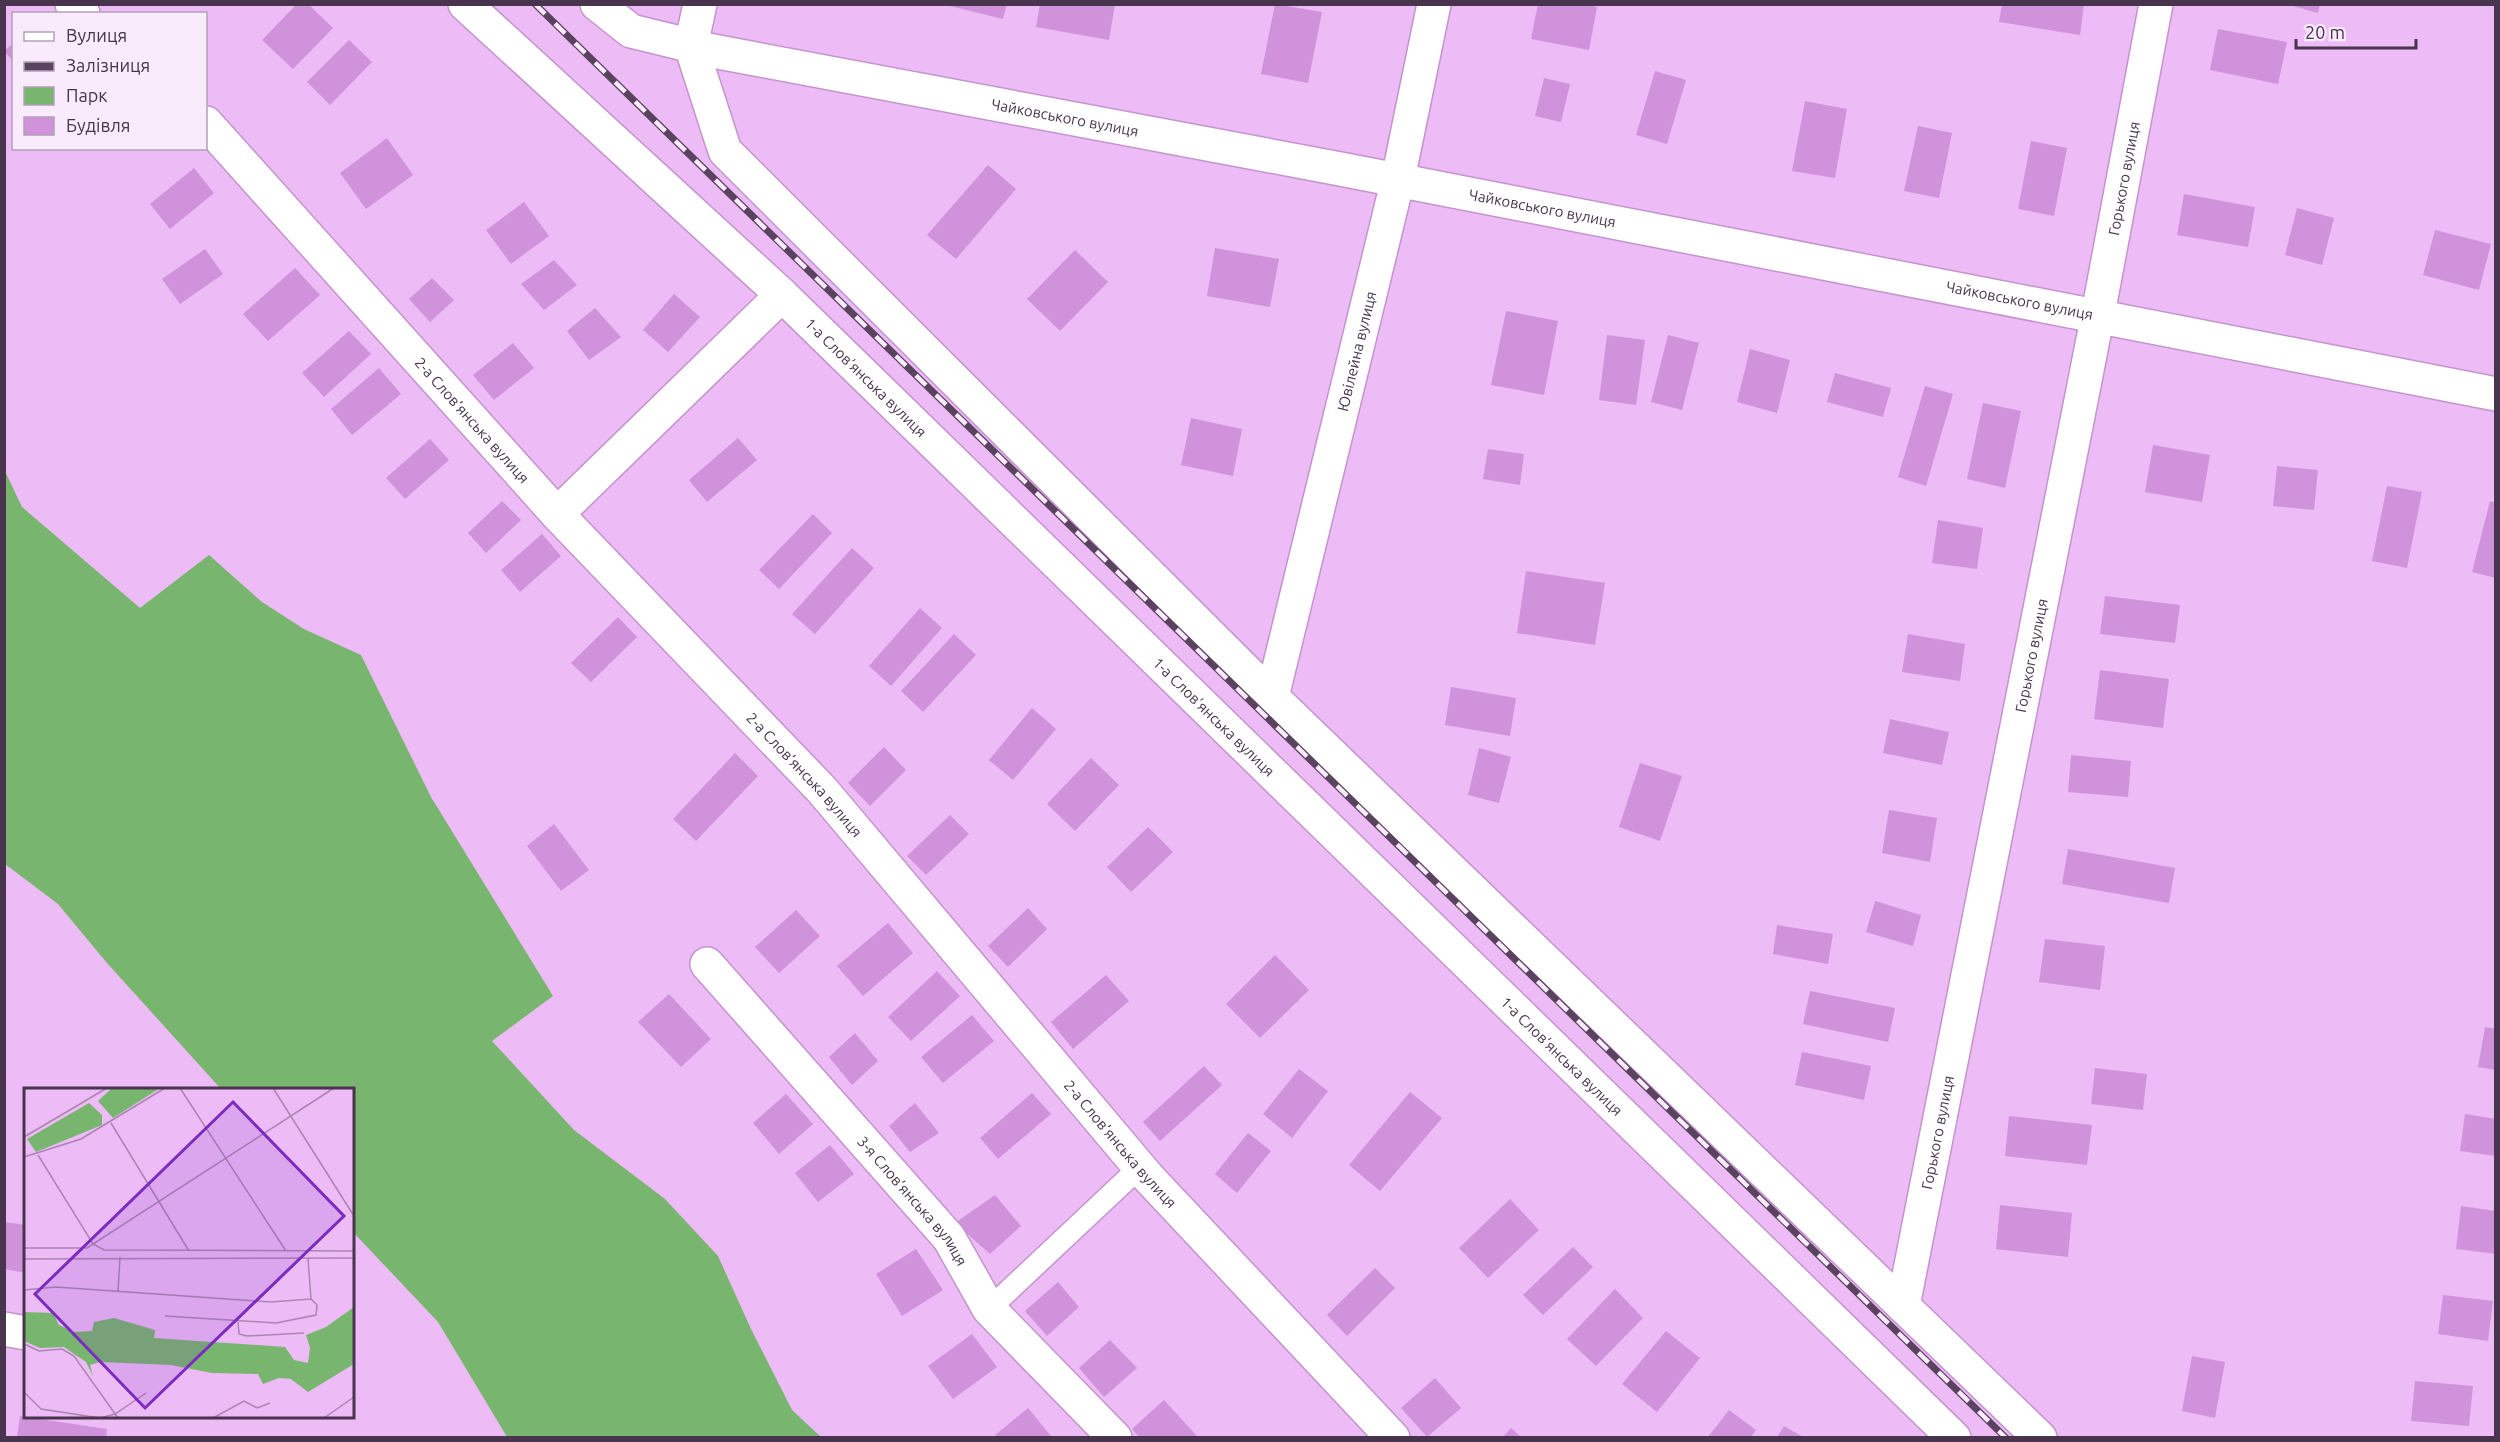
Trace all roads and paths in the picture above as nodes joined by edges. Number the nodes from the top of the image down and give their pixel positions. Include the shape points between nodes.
1 (465, 4) edge
2 (597, 4) edge
3 (700, 4) edge
4 (1434, 4) edge
5 (2156, 4) edge
6 (691, 46) junction
7 (207, 124) edge
8 (1398, 179) junction
9 (783, 295) junction
10 (2098, 314) junction
11 (2496, 394) edge
12 (557, 514) junction
13 (1272, 697) junction
14 (707, 964) dead end
15 (1140, 1167) junction
16 (1903, 1306) junction
17 (989, 1309) junction
18 (4, 1329) edge
19 (24, 1333) edge
20 (1115, 1437) edge
21 (1393, 1437) edge
22 (1954, 1437) edge
23 (2040, 1437) edge

1 - 9 street, 1-а Слов’янська вулиця
2 - 6 street, Чайковського вулиця via 631,31
3 - 6 street
4 - 8 street, Ювілейна вулиця
5 - 10 street, Горького вулиця
6 - 8 street, Чайковського вулиця
6 - 13 street via 725,151
7 - 12 street, 2-а Слов’янська вулиця
8 - 10 street, Чайковського вулиця
8 - 13 street, Ювілейна вулиця
9 - 12 street
9 - 22 street, 1-а Слов’янська вулиця
10 - 11 street, Чайковського вулиця
10 - 16 street, Горького вулиця
12 - 15 street, 2-а Слов’янська вулиця via 822,790
13 - 16 street
14 - 17 street, 3-я Слов’янська вулиця via 949,1238
15 - 17 lane
15 - 21 street, 2-а Слов’янська вулиця
16 - 23 street
17 - 20 street, 3-я Слов’янська вулиця
18 - 19 street

